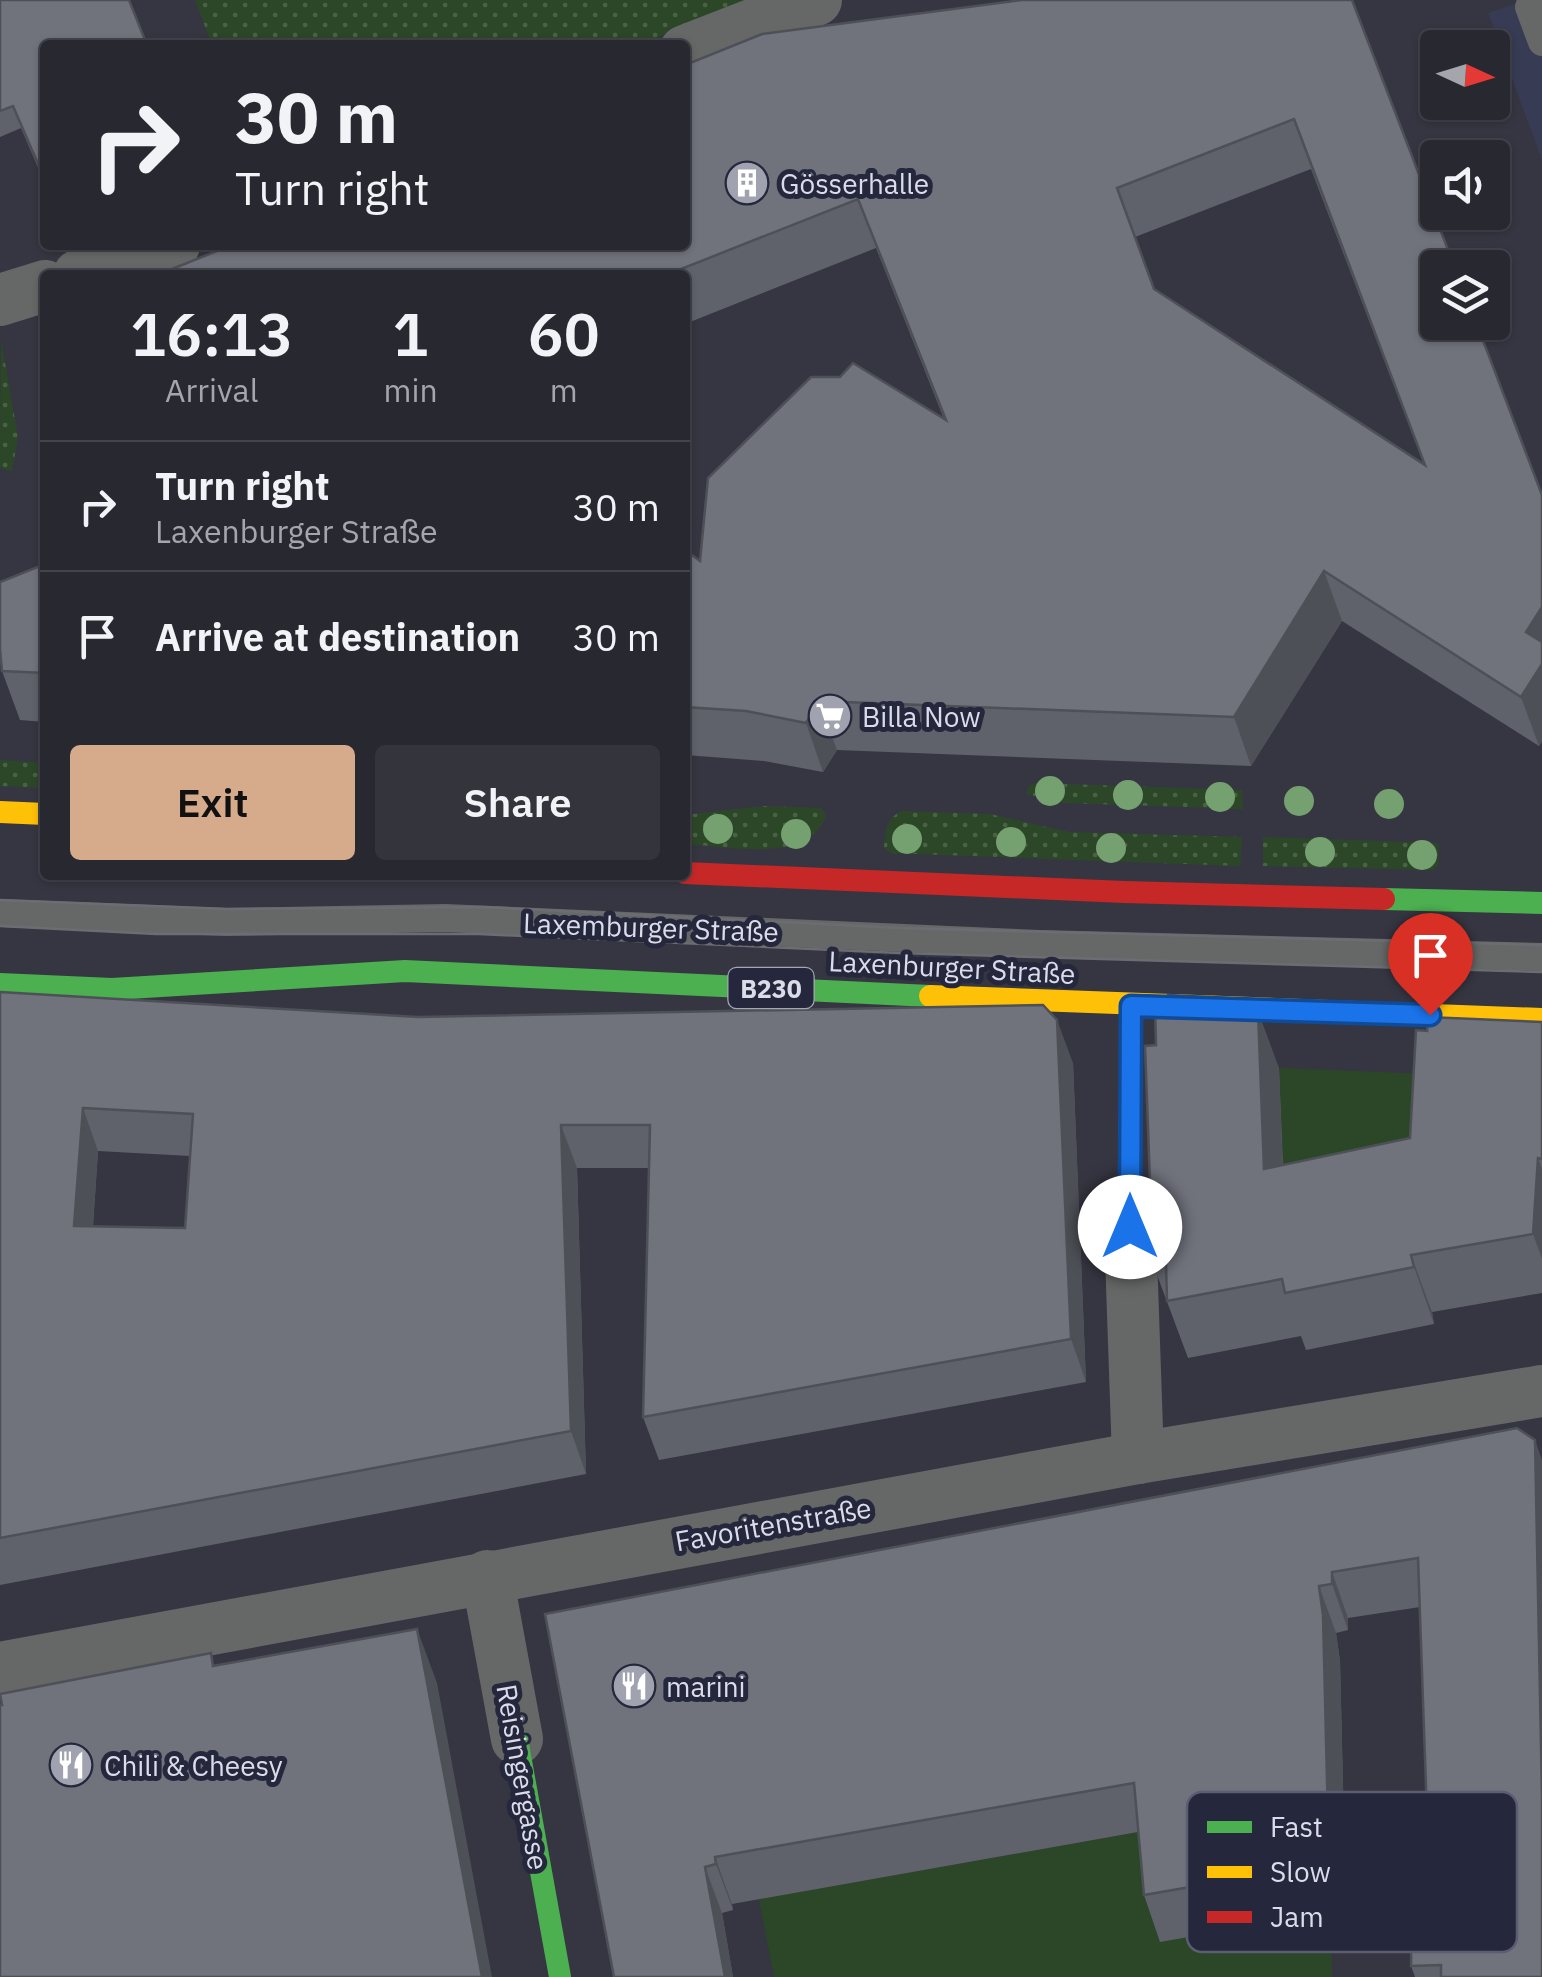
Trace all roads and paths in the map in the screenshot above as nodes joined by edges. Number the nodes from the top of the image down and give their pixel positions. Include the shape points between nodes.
1 (816, 0) edge
2 (1542, 2) edge
3 (1542, 42) edge
4 (690, 49) edge
5 (158, 250) edge
6 (95, 270) edge
7 (40, 288) edge
8 (0, 300) edge
9 (0, 812) edge
10 (40, 814) edge
11 (690, 873) edge
12 (1542, 902) edge
13 (0, 913) edge
14 (1542, 957) edge
15 (0, 984) edge
16 (1131, 1006) junction
17 (1542, 1019) edge
18 (1130, 1227) joint
19 (1542, 1391) edge
20 (1138, 1458) junction
21 (487, 1576) junction
22 (3, 1668) edge
23 (516, 1739) joint
24 (560, 1977) edge

1 - 4 street
2 - 3 lane via 1529,7
5 - 6 street
7 - 8 street
9 - 10 main road
11 - 12 main road
13 - 14 lane, Laxemburger Straße via 226,922 445,918
15 - 16 main road, Laxenburger Straße / B230 via 112,989 405,971
16 - 17 main road, Laxenburger Straße / B230
16 - 18 main road
18 - 20 street
19 - 20 street, Favoritenstraße
20 - 21 street, Favoritenstraße
21 - 22 street, Favoritenstraße
21 - 23 street, Reisingergasse
23 - 24 main road, Reisingergasse

